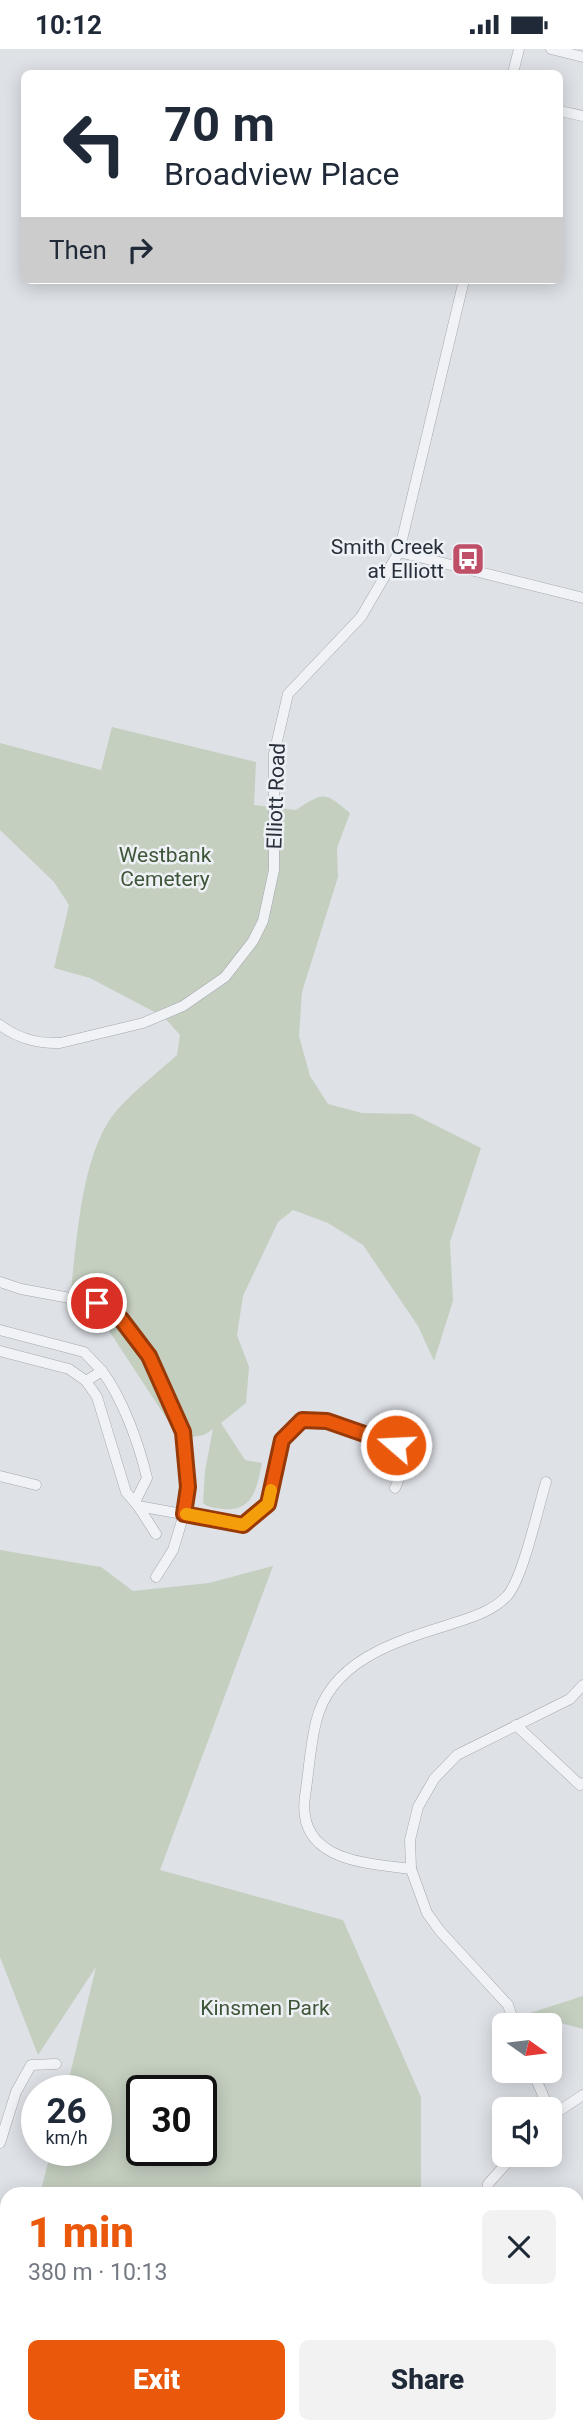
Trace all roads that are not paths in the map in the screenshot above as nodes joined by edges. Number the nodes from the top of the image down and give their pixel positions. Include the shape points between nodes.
1 (519, 49) edge
2 (551, 49) edge
3 (583, 57) edge
4 (514, 70) edge
5 (563, 112) edge
6 (583, 116) edge
7 (463, 284) edge
8 (398, 552) junction
9 (583, 598) edge
10 (0, 1025) edge
11 (0, 1282) edge
12 (0, 1330) edge
13 (0, 1351) edge
14 (102, 1371) junction
15 (86, 1381) junction
16 (0, 1476) edge
17 (546, 1482) dead end
18 (36, 1485) dead end
19 (395, 1488) dead end
20 (136, 1504) junction
21 (184, 1514) junction
22 (156, 1534) dead end
23 (156, 1577) dead end
24 (583, 1685) edge
25 (516, 1725) junction
26 (583, 1783) edge
27 (411, 1869) junction
28 (511, 2013) edge
29 (56, 2064) dead end
30 (583, 2095) edge
31 (562, 2106) edge
32 (0, 2143) edge
33 (503, 2167) edge
34 (487, 2187) edge

1 - 4 street
2 - 3 street
5 - 6 street
7 - 8 street, Elliott Road
8 - 9 street
8 - 10 street, Elliott Road via 360,617 288,694 274,754 274,870 263,921 242,958 210,989 143,1023 60,1043 15,1035
11 - 21 street via 97,1303 121,1319 149,1356 183,1432 188,1487
12 - 14 street via 84,1352
13 - 15 street via 69,1369
14 - 15 street
14 - 20 street via 113,1385 145,1469 147,1478
15 - 20 street via 97,1397 127,1492
16 - 18 street
17 - 27 street via 517,1582 506,1598 477,1616 412,1636 360,1660 332,1685 316,1720 304,1806 312,1834 331,1853 351,1861
19 - 21 street via 404,1470 396,1445 327,1421 302,1420 282,1440 268,1504 243,1525
20 - 21 street
20 - 22 street
21 - 23 street via 173,1550
24 - 25 street via 570,1699
25 - 26 street
25 - 27 street via 457,1755 434,1779 418,1807 410,1840
27 - 28 street via 427,1913
29 - 32 street via 31,2065 16,2092
30 - 31 street
33 - 34 street

